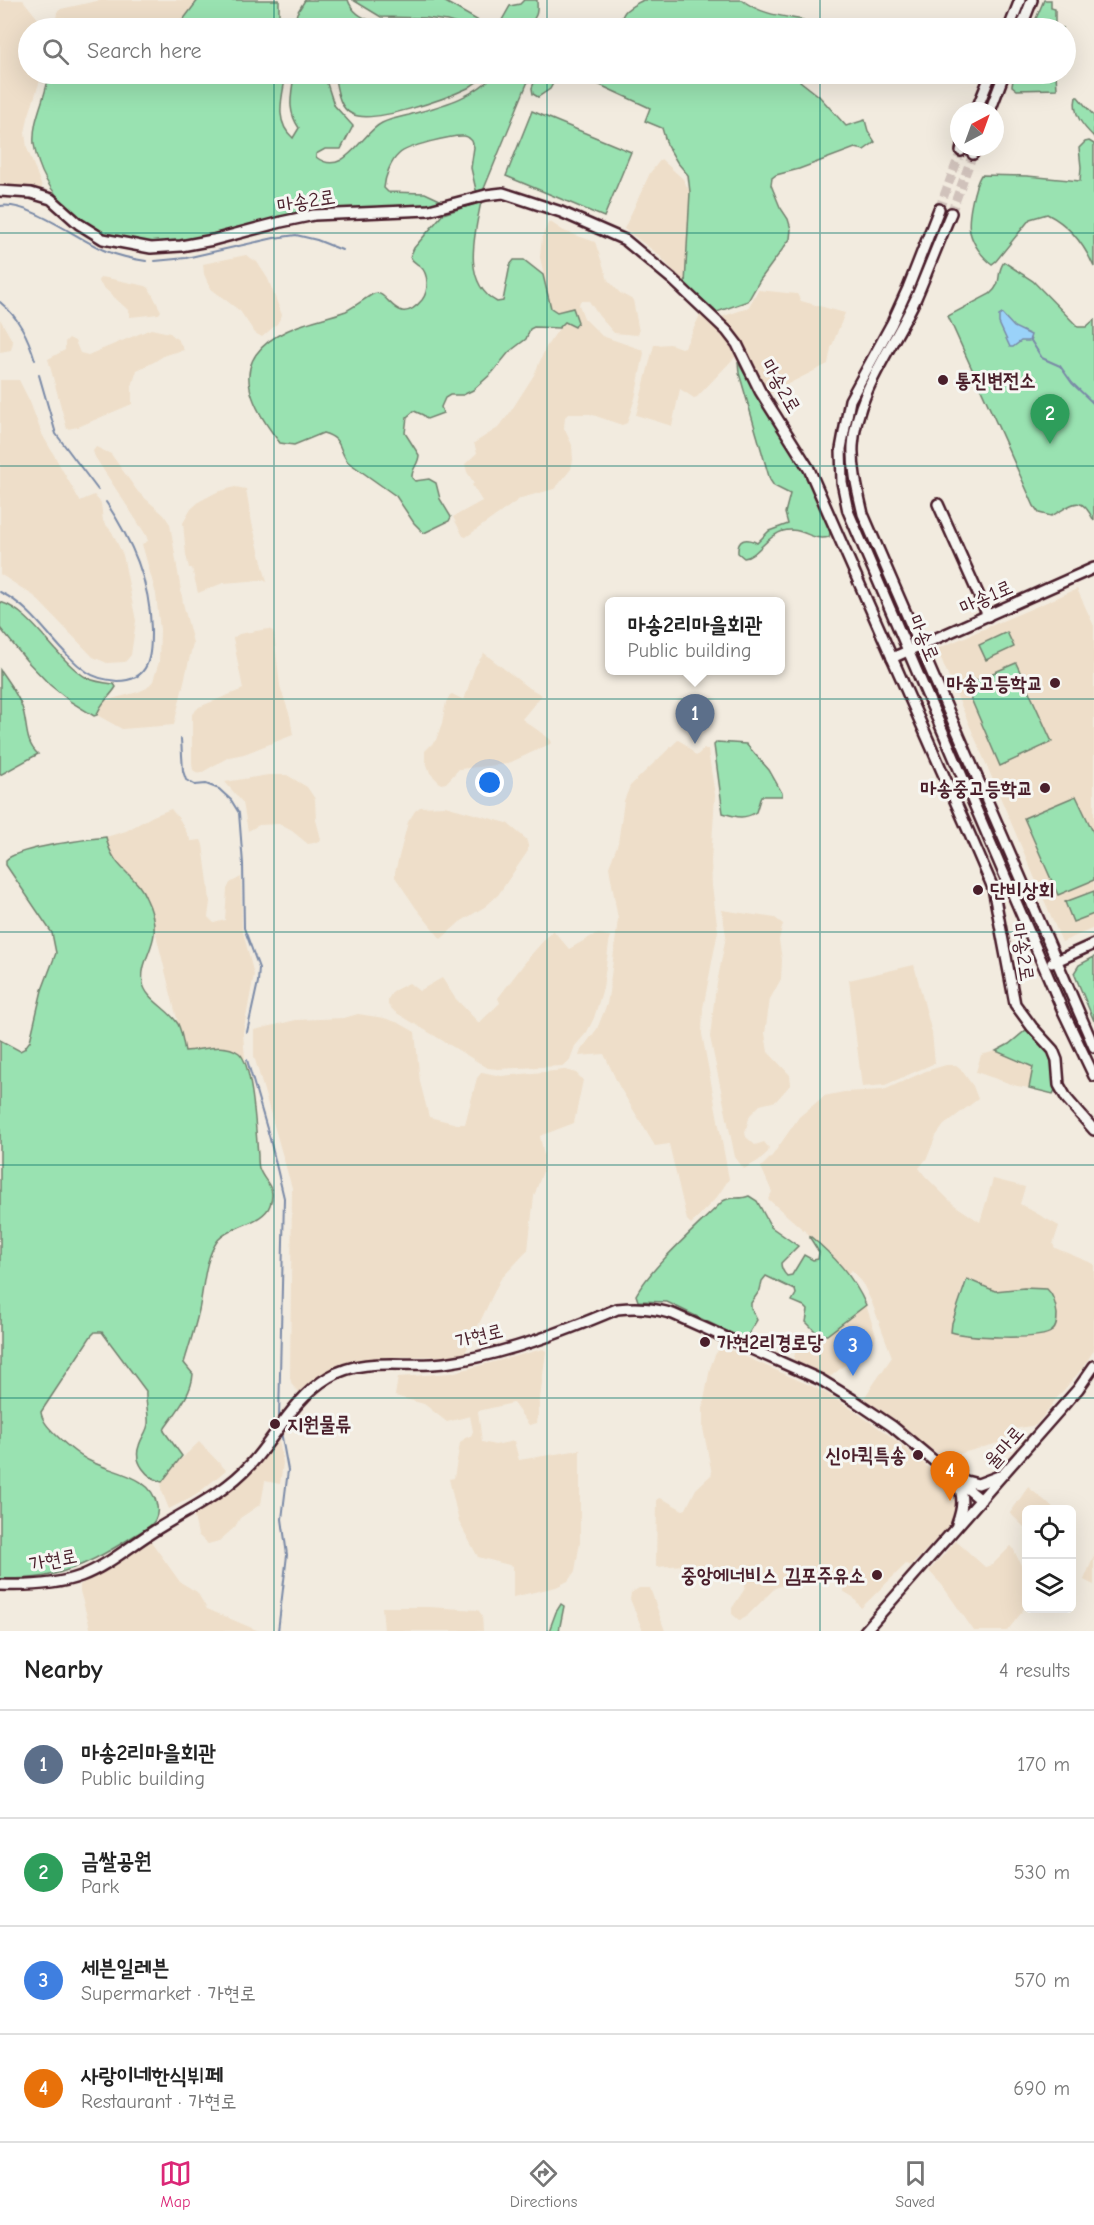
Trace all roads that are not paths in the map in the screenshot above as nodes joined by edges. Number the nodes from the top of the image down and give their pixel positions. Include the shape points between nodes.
1 (1020, 0) edge
2 (1032, 0) edge
3 (1013, 18) edge
4 (1026, 18) edge
5 (987, 84) edge
6 (1000, 84) edge
7 (980, 102) edge
8 (993, 102) edge
9 (0, 191) edge
10 (939, 209) tunnel mouth
11 (951, 213) tunnel mouth
12 (938, 504) dead end
13 (1094, 568) edge
14 (987, 616) junction
15 (920, 646) junction
16 (910, 651) junction
17 (892, 658) junction
18 (1094, 944) edge
19 (1056, 961) junction
20 (1044, 967) junction
21 (1094, 1047) edge
22 (1094, 1076) edge
23 (1094, 1130) edge
24 (1094, 1365) edge
25 (1007, 1471) junction
26 (956, 1478) junction
27 (981, 1500) junction
28 (956, 1528) junction
29 (0, 1585) edge
30 (865, 1631) edge

1 - 3 street
2 - 4 street
5 - 7 street
6 - 8 street
9 - 17 street, 마송2로 via 51,199 103,239 151,248 213,240 314,215 429,210 495,194 561,212 619,236 689,294 736,344 809,469
10 - 16 street, 마송로 via 892,323 850,400 841,449 847,507
11 - 15 street, 마송로 via 916,298 876,372 861,408 853,445 863,514
12 - 14 street
13 - 14 street, 마송1로
14 - 15 street, 마송1로
15 - 16 street, 마송1로
15 - 19 street, 마송로
16 - 17 street, 마송1로
16 - 20 street, 마송로
17 - 23 street, 마송2로 via 993,888 1015,1004 1053,1050 1059,1085
18 - 19 street
19 - 20 street
19 - 21 street, 마송로
20 - 22 street, 마송로
24 - 25 street, 율마로
25 - 26 street via 978,1484
25 - 27 street, 율마로
26 - 27 street, 가현로
26 - 28 street via 963,1505
26 - 29 street, 가현로 via 892,1426 821,1380 673,1314 651,1307 633,1307 464,1359 371,1364 338,1372 308,1393 252,1463 218,1493 81,1576 45,1584
27 - 28 street, 율마로
28 - 30 street, 율마로

